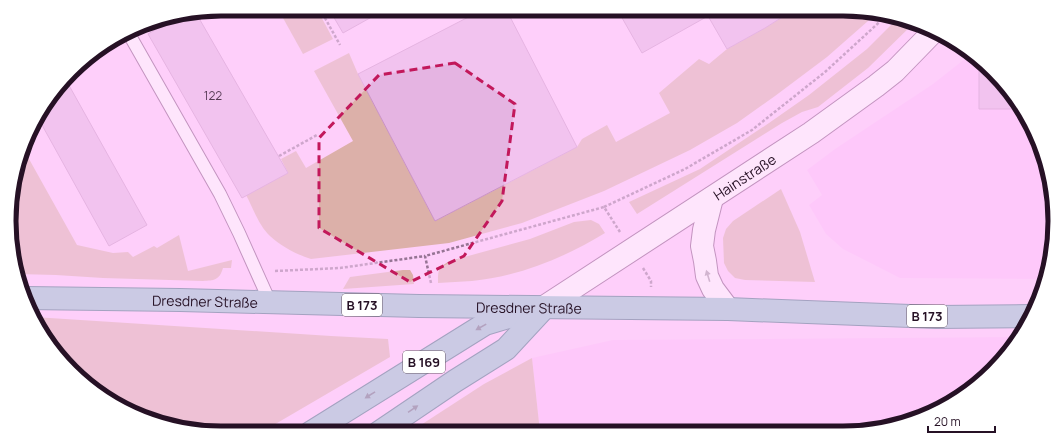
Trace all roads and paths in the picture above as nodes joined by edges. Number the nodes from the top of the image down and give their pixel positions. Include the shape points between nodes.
1 (324, 16) edge
2 (882, 20) edge
3 (930, 35) edge
4 (130, 36) edge
5 (340, 45) dead end
6 (317, 135) dead end
7 (279, 156) dead end
8 (712, 198) junction
9 (604, 207) junction
10 (632, 250) junction
11 (425, 256) junction
12 (257, 271) junction
13 (651, 281) dead end
14 (32, 298) edge
15 (270, 302) junction
16 (436, 306) junction
17 (544, 307) junction
18 (728, 309) junction
19 (1025, 316) edge
20 (321, 426) edge
21 (388, 426) edge

1 - 5 path
2 - 9 path via 824,72 752,130 685,169
3 - 8 main road, Hainstraße via 895,71 876,86 811,133
4 - 12 lane via 220,194
6 - 7 path
8 - 10 main road, Hainstraße
18 -> 8 main road via 713,290 707,276 702,246
9 - 10 path
9 - 11 path
10 - 13 path
10 - 17 main road, Hainstraße
11 - 12 path via 340,268
11 - 16 path
12 - 15 lane
14 - 15 main road, Dresdner Straße / B 173
15 - 16 main road, Dresdner Straße / B 173
16 - 17 main road, Dresdner Straße / B 173
17 - 18 main road, Dresdner Straße / B 173
17 -> 20 main road, B 169 via 485,324
21 -> 17 main road, B 169 via 506,349
18 - 19 main road, Dresdner Straße / B 173 via 936,317

